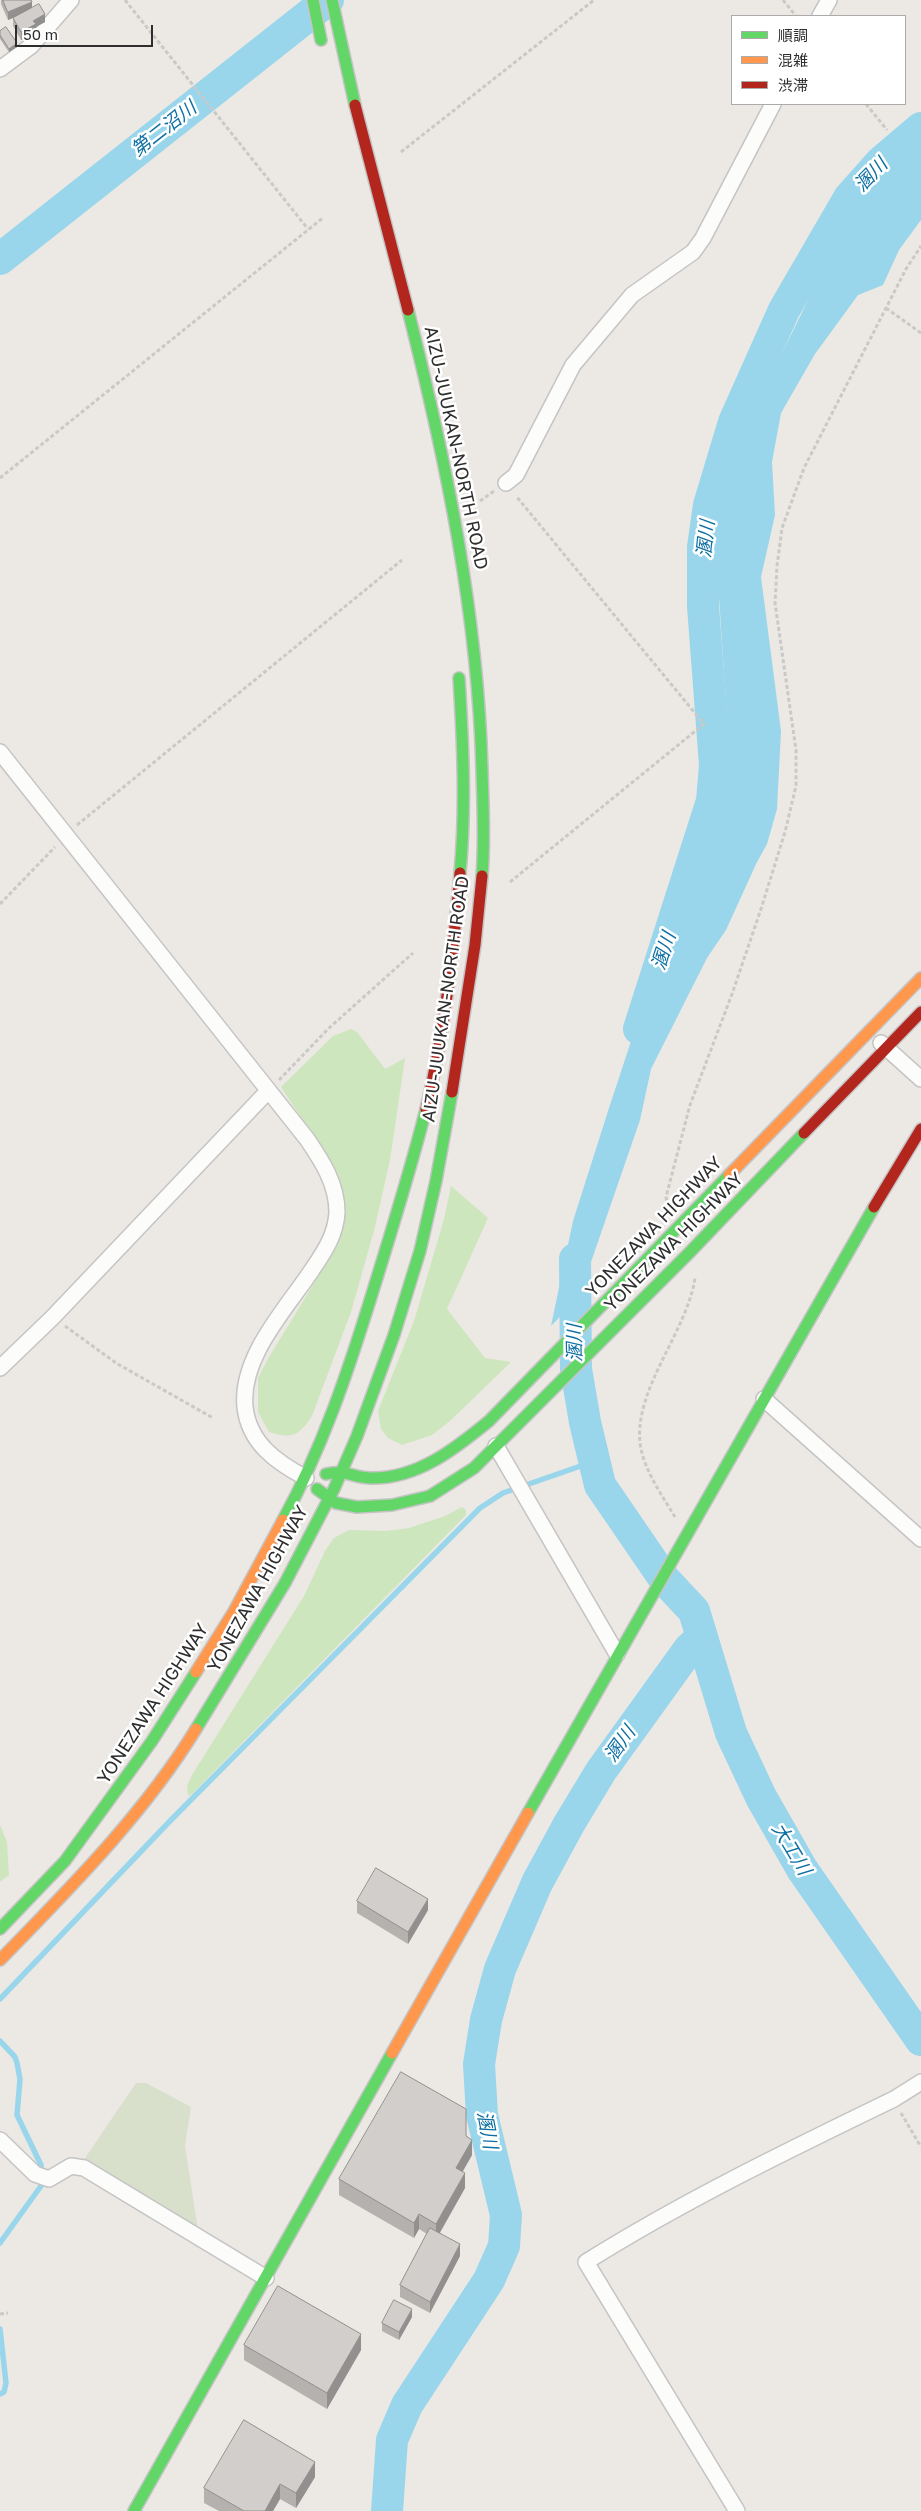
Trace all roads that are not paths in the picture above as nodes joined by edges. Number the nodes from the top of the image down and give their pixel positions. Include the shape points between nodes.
1 (72, 0) edge
2 (313, 0) edge
3 (332, 0) edge
4 (829, 0) edge
5 (821, 15) edge
6 (323, 46) dead end
7 (0, 70) edge
8 (772, 105) edge
9 (506, 483) road end
10 (436, 487) dead end
11 (441, 514) dead end
12 (459, 666) dead end
13 (0, 752) edge
14 (921, 978) edge
15 (921, 1012) edge
16 (869, 1032) junction
17 (887, 1048) junction
18 (921, 1079) edge
19 (268, 1092) junction
20 (921, 1129) edge
21 (0, 1368) edge
22 (764, 1399) junction
23 (498, 1443) junction
24 (342, 1471) junction
25 (306, 1478) junction
26 (328, 1500) junction
27 (921, 1539) edge
28 (617, 1654) junction
29 (0, 1929) edge
30 (0, 1960) edge
31 (916, 2085) edge
32 (0, 2140) edge
33 (266, 2278) junction
34 (134, 2511) edge
35 (737, 2511) edge

1 - 7 street via 31,46
2 - 6 main road
3 - 24 main road, AIZU-JUUKAN-NORTH ROAD via 453,502 475,655 484,807 484,852 475,945 436,1181 420,1251 394,1335
4 - 5 street
8 - 9 street via 703,238 693,252 632,295 579,358 516,476
10 - 11 main road, AIZU-JUUKAN-NORTH ROAD
12 - 25 main road, AIZU-JUUKAN-NORTH ROAD via 462,849 454,938 427,1104 403,1200 354,1351
13 - 19 street
14 - 16 main road, YONEZAWA HIGHWAY
15 - 17 main road, YONEZAWA HIGHWAY
16 - 17 street
16 - 24 main road, YONEZAWA HIGHWAY via 489,1421 451,1452 402,1475 367,1478
17 - 18 street
17 - 23 main road, YONEZAWA HIGHWAY via 691,1252
19 - 21 street
19 - 25 street via 322,1162 334,1188 337,1211 333,1234 324,1254 255,1355 245,1388 248,1423 262,1448
20 - 22 main road
22 - 27 street
22 - 28 main road
23 - 26 main road, YONEZAWA HIGHWAY via 474,1468 430,1496 373,1507
23 - 28 street
24 - 25 main road, YONEZAWA HIGHWAY
24 - 26 main road, AIZU-JUUKAN-NORTH ROAD
25 - 26 main road, YONEZAWA HIGHWAY
25 - 29 main road, YONEZAWA HIGHWAY via 233,1613 152,1741 65,1861
26 - 30 main road, YONEZAWA HIGHWAY via 285,1584 177,1760 81,1877
28 - 33 main road
31 - 35 street via 700,2195 586,2262
32 - 33 street via 35,2174 48,2179 72,2166 84,2168
33 - 34 main road

